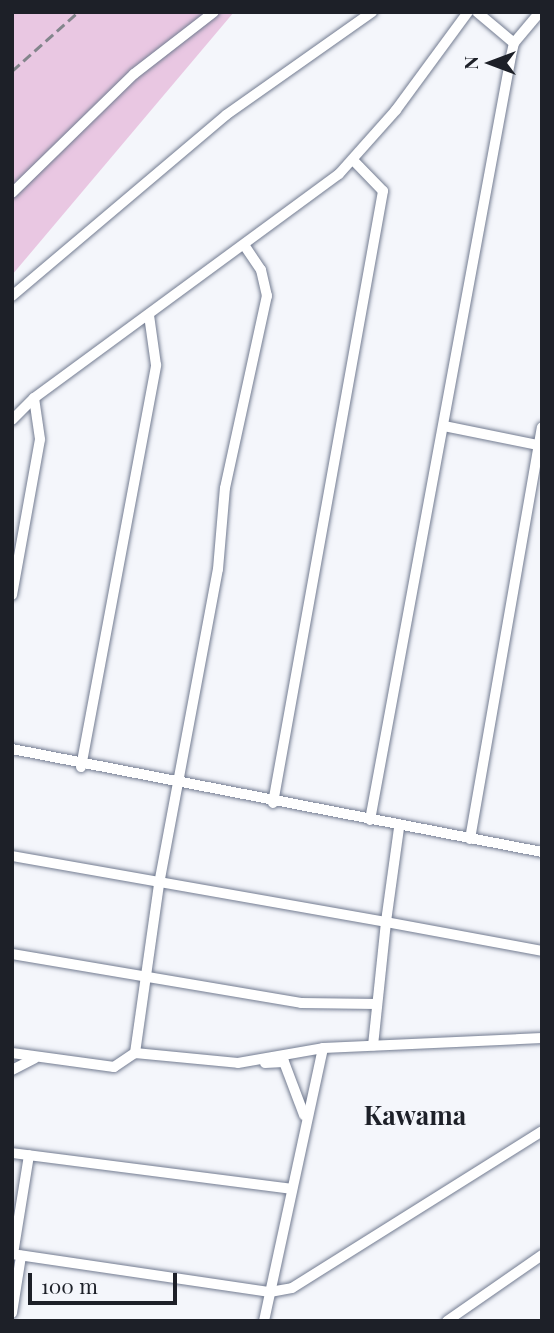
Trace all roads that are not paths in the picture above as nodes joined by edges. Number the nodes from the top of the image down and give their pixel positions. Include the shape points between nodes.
1 (214, 12) edge
2 (372, 12) edge
3 (468, 12) edge
4 (477, 12) edge
5 (540, 12) edge
6 (514, 43) junction
7 (352, 160) junction
8 (12, 193) edge
9 (246, 248) junction
10 (12, 296) edge
11 (149, 315) junction
12 (34, 398) junction
13 (12, 421) edge
14 (444, 426) junction
15 (542, 427) edge
16 (540, 445) edge
17 (12, 595) edge
18 (12, 749) edge
19 (80, 767) junction
20 (179, 786) junction
21 (273, 803) junction
22 (370, 820) junction
23 (399, 828) junction
24 (470, 839) junction
25 (542, 852) edge
26 (12, 856) edge
27 (159, 884) junction
28 (386, 922) junction
29 (542, 951) edge
30 (12, 954) edge
31 (144, 979) junction
32 (377, 1004) junction
33 (542, 1038) edge
34 (373, 1045) junction
35 (323, 1048) junction
36 (12, 1053) edge
37 (135, 1053) junction
38 (34, 1059) junction
39 (238, 1063) junction
40 (12, 1070) edge
41 (304, 1116) junction
42 (542, 1131) edge
43 (12, 1153) edge
44 (29, 1155) junction
45 (292, 1189) junction
46 (15, 1254) edge
47 (542, 1255) edge
48 (270, 1292) junction
49 (12, 1312) edge
50 (264, 1321) edge
51 (447, 1321) edge

1 - 8 street via 134,74
2 - 10 street via 226,115
3 - 7 street
4 - 6 street
5 - 6 street
6 - 14 street
7 - 9 street
7 - 21 street via 383,191
9 - 11 street
9 - 20 street via 261,270 267,296 225,488 218,569
11 - 12 street
11 - 19 street via 156,365
12 - 13 street
12 - 17 street via 40,439
14 - 16 street
14 - 22 street
15 - 16 street
16 - 24 street
18 - 19 street
19 - 20 street
20 - 21 street
20 - 27 street
21 - 22 street
22 - 23 street
23 - 24 street
23 - 28 street
24 - 25 street
26 - 27 street
27 - 28 street
27 - 31 street
28 - 29 street
28 - 32 street
30 - 31 street
31 - 32 street via 300,1003
31 - 37 street
32 - 34 street
33 - 34 street
34 - 35 street
35 - 39 street
35 - 41 street
36 - 38 street
37 - 38 street via 114,1067
37 - 39 street
38 - 40 street
39 - 41 street via 284,1062
41 - 45 street
42 - 48 street via 309,1279
43 - 44 street
44 - 45 street
44 - 46 street
45 - 48 street
46 - 48 street
46 - 49 street
47 - 51 street
48 - 50 street

